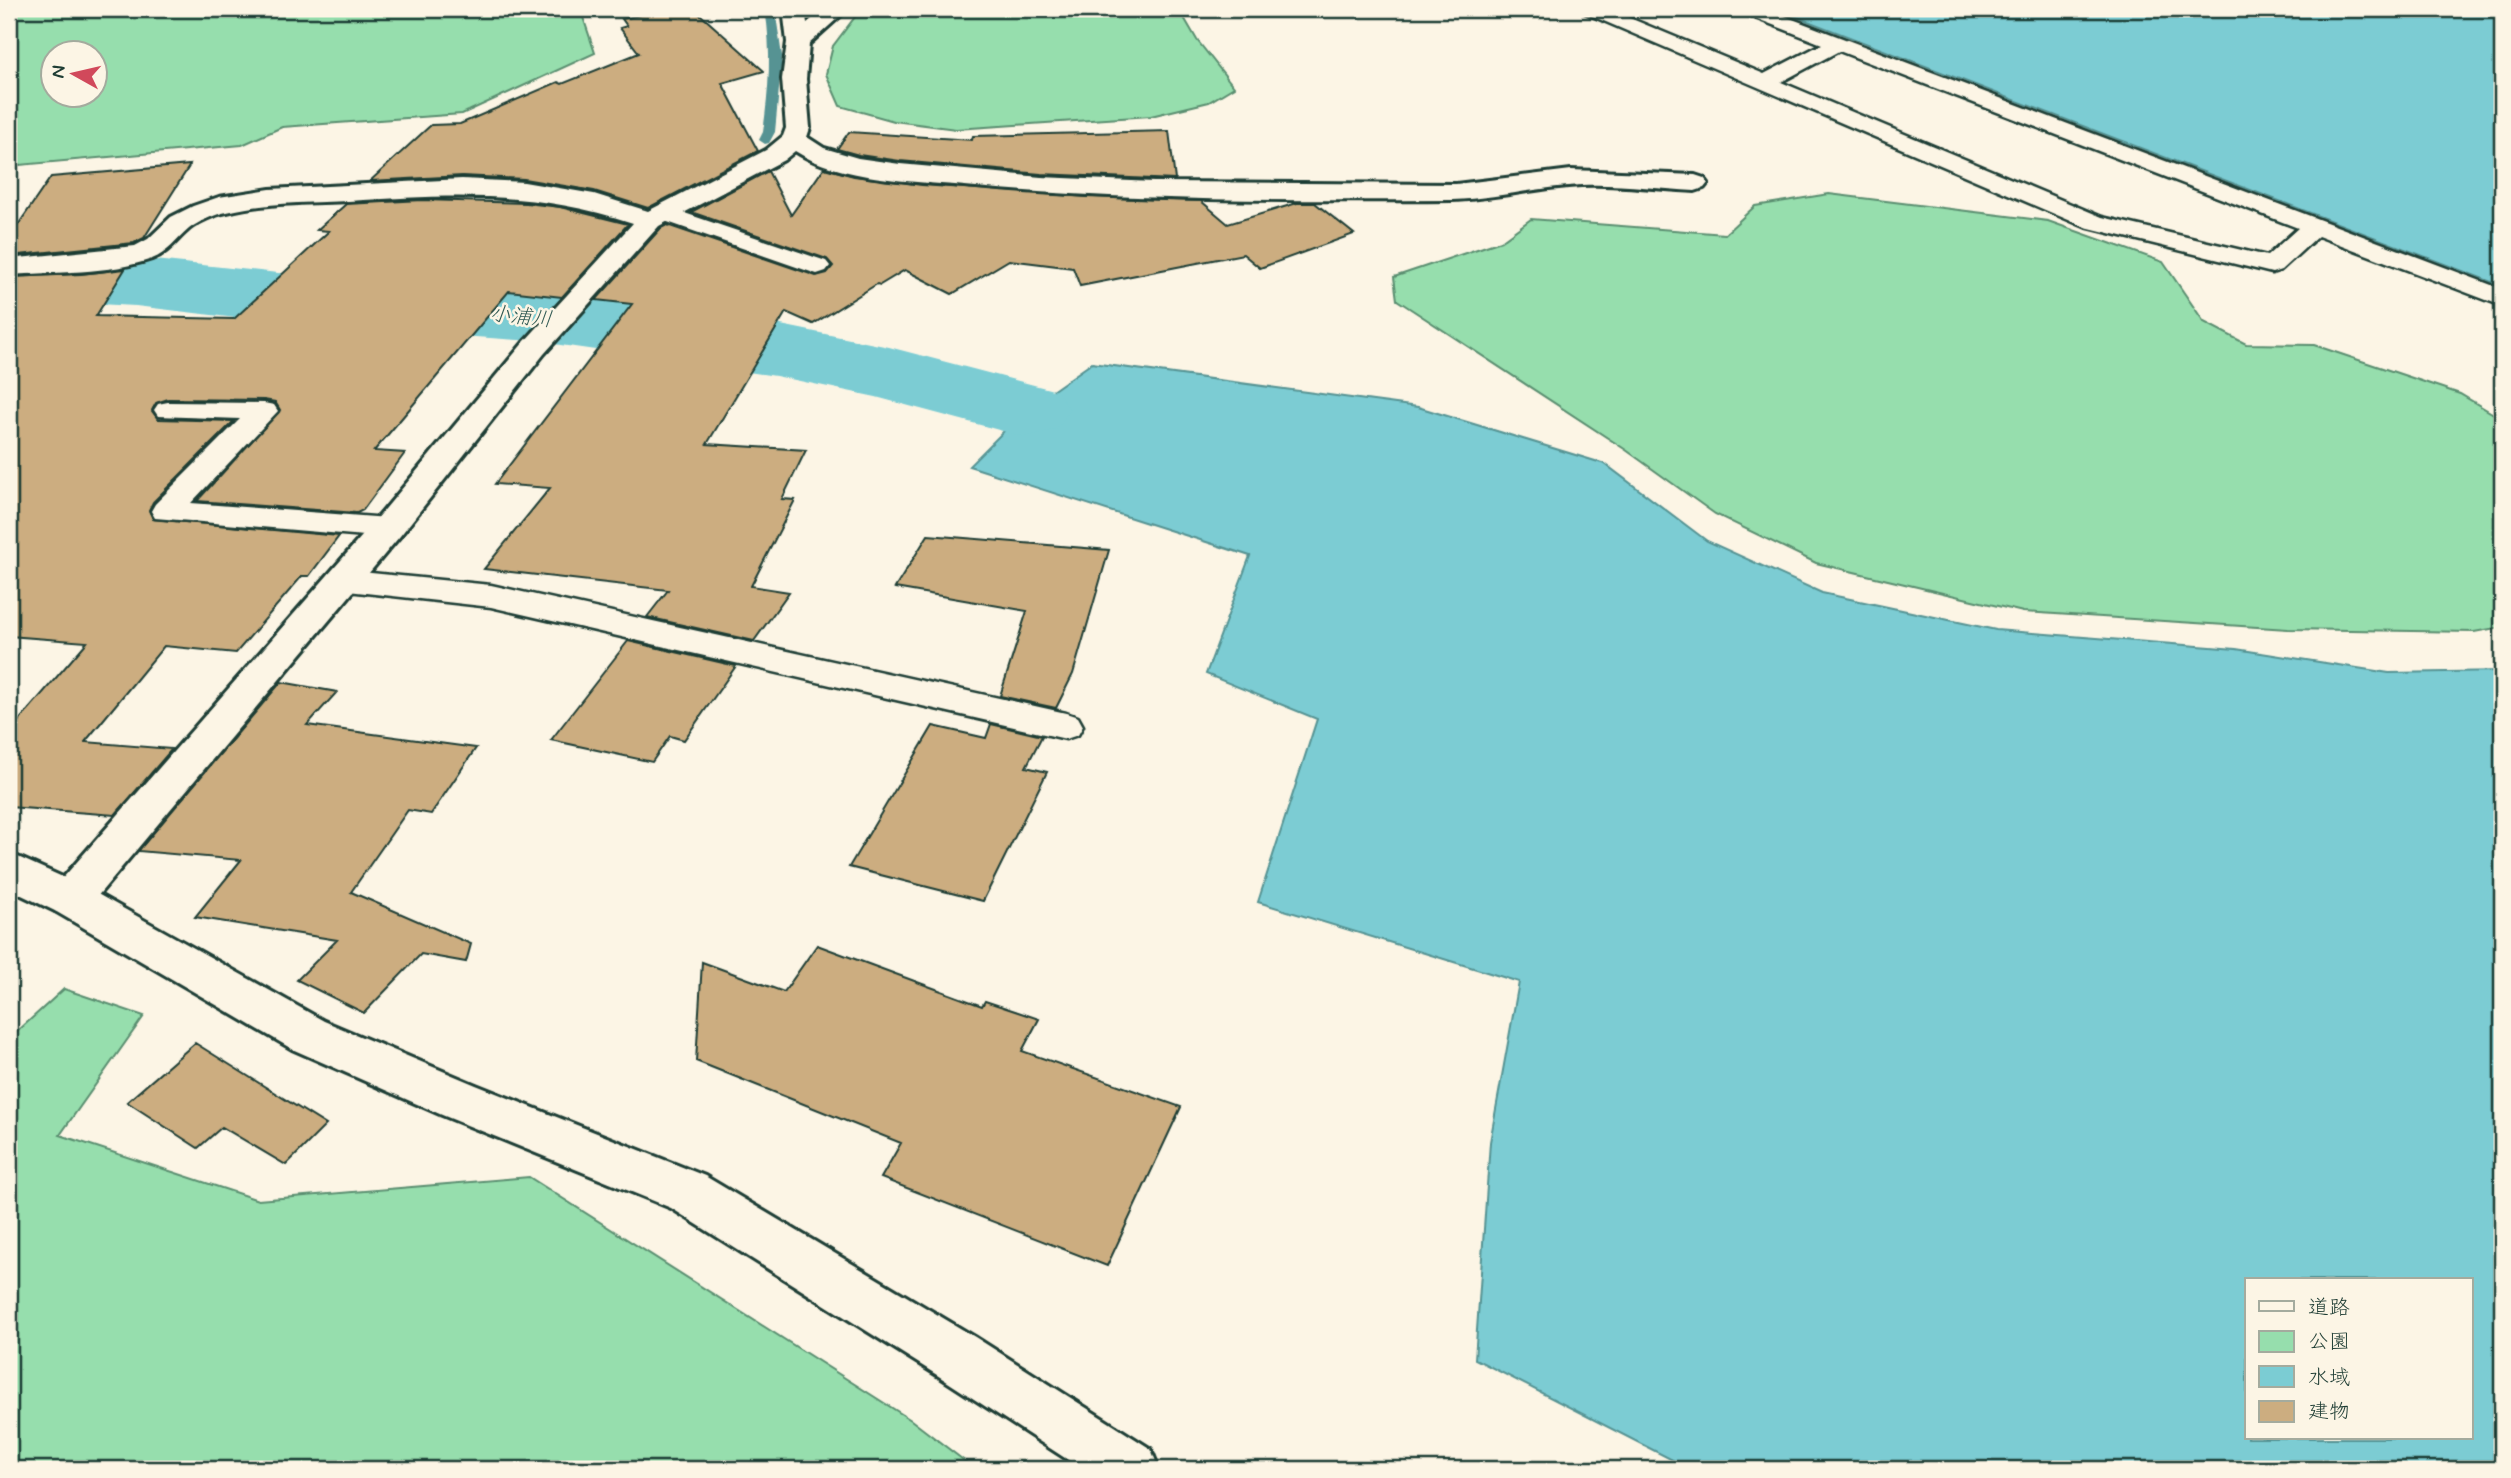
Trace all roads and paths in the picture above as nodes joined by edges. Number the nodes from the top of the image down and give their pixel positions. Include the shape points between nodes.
1 (794, 9) edge
2 (837, 9) edge
3 (1592, 9) edge
4 (1749, 9) edge
5 (798, 43) junction
6 (1838, 44) junction
7 (1763, 83) junction
8 (794, 139) junction
9 (1695, 183) dead end
10 (657, 217) junction
11 (2314, 226) junction
12 (817, 266) dead end
13 (9, 267) edge
14 (2502, 298) edge
15 (168, 410) dead end
16 (388, 527) junction
17 (341, 581) junction
18 (1066, 726) dead end
19 (9, 870) edge
20 (70, 899) junction
21 (1131, 1469) edge

1 - 5 street
2 - 5 street
3 - 7 lane
4 - 6 lane
5 - 8 street via 794,79 799,128
6 - 7 lane
6 - 11 lane
7 - 11 lane via 2094,222 2272,265
8 - 9 street via 815,153 900,172 1142,190 1456,192 1571,178
8 - 10 street via 775,155
10 - 12 lane
10 - 13 street via 524,190 474,187 270,197 202,212 180,223 144,253
10 - 16 street via 534,348
11 - 14 lane
15 - 16 lane via 264,411 166,511
16 - 17 street
17 - 18 lane via 491,596
17 - 20 street
19 - 20 street
20 - 21 street via 308,1035 688,1192

